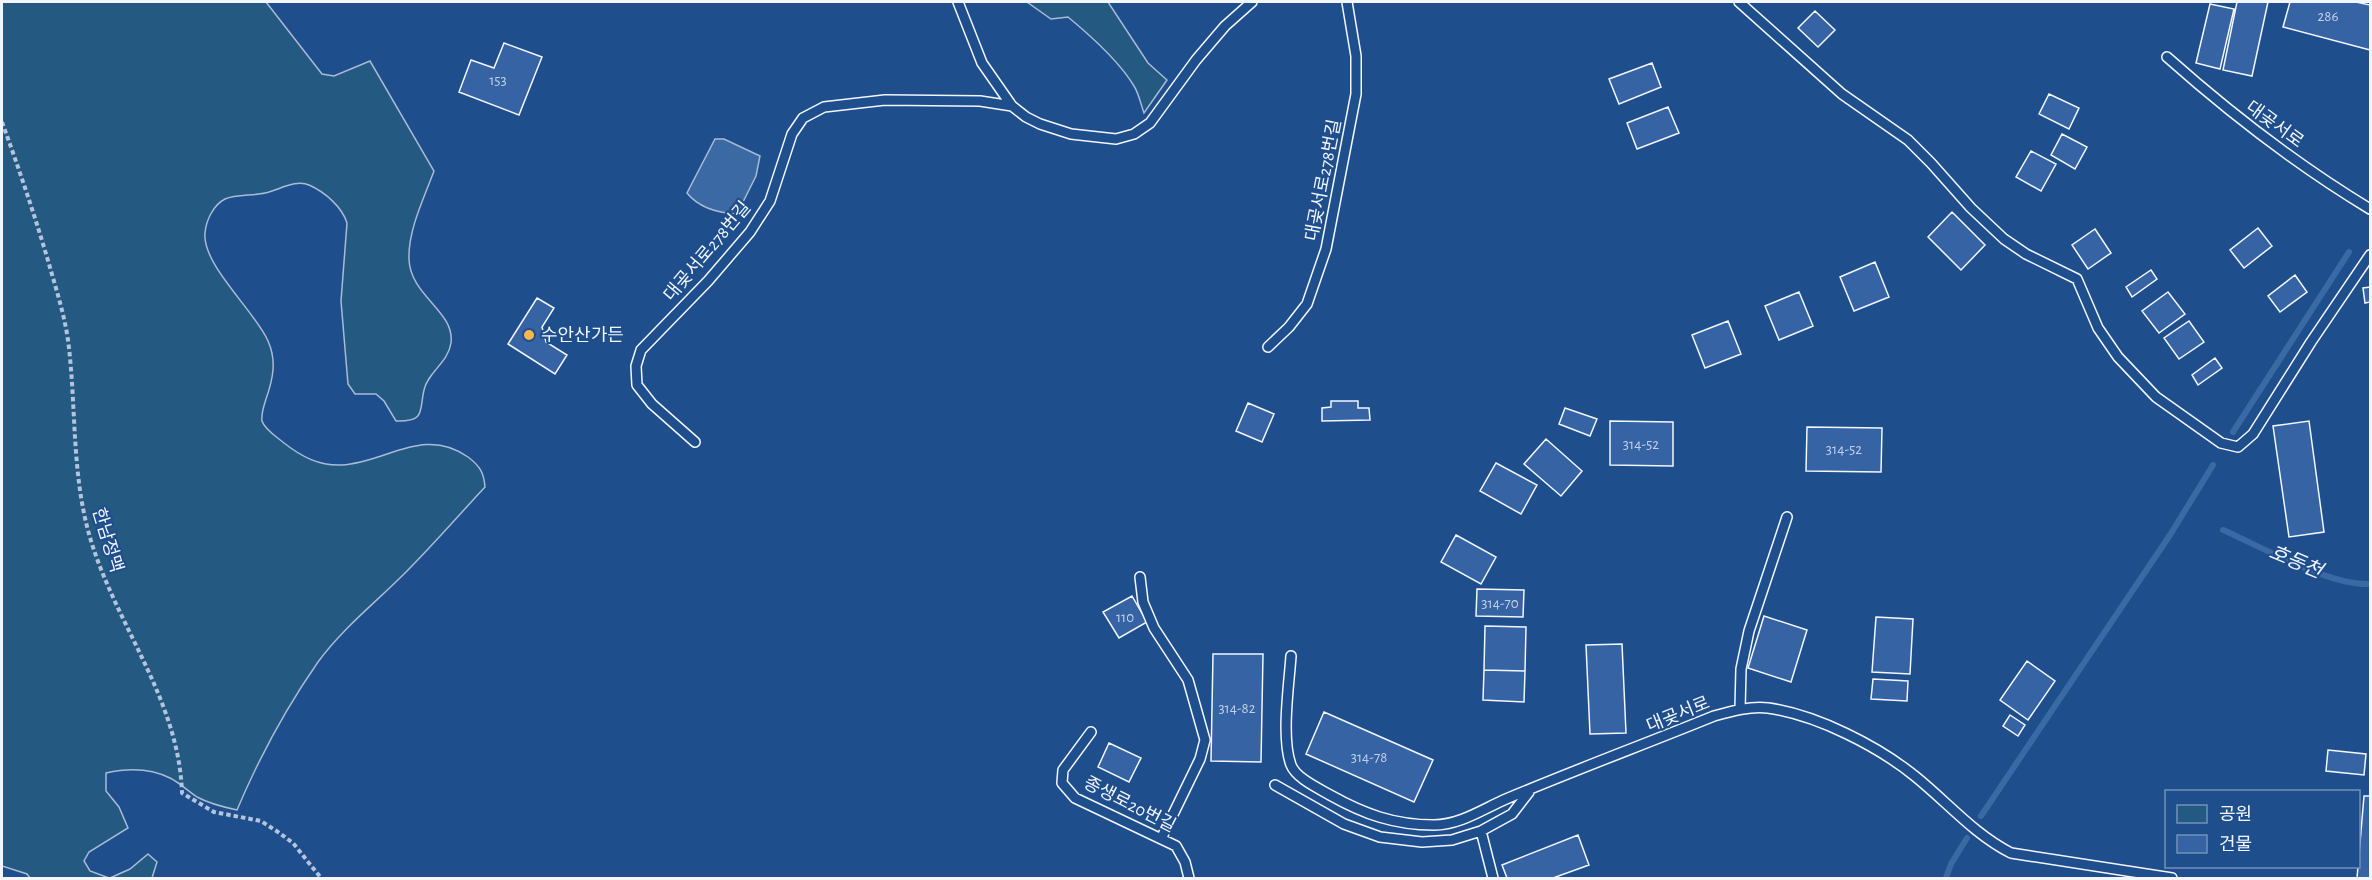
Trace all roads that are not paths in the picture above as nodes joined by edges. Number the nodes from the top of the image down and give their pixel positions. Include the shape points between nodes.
1 (958, 2) edge
2 (1252, 2) edge
3 (1347, 2) edge
4 (1738, 2) edge
5 (2167, 57) dead end
6 (1012, 106) junction
7 (2370, 209) edge
8 (2370, 255) edge
9 (1268, 346) dead end
10 (695, 442) dead end
11 (1787, 517) dead end
12 (1140, 577) dead end
13 (1291, 656) dead end
14 (1740, 709) junction
15 (1090, 732) dead end
16 (1275, 785) dead end
17 (1530, 790) junction
18 (1481, 831) junction
19 (1162, 837) junction
20 (1189, 879) edge
21 (1493, 879) edge
22 (2172, 879) edge

1 - 6 lane, 대곶서로278번길 via 982,63
2 - 6 lane, 대곶서로278번길 via 1196,60 1150,123 1134,134 1116,139 1071,134 1033,120
3 - 9 lane, 대곶서로278번길 via 1356,56 1356,94 1326,249 1307,304
4 - 8 lane via 1842,94 1908,140 2004,239 2077,279 2098,328 2118,357 2156,397 2221,443 2238,447 2253,434
5 - 7 lane, 대곶서로 via 2276,146
6 - 10 lane, 대곶서로278번길 via 959,100 885,100 824,107 803,118 792,134 770,201 750,232 641,350 636,366 637,385 652,404
11 - 14 lane via 1749,632 1741,669
12 - 19 lane via 1143,602 1154,628 1188,680 1205,740 1200,759
13 - 17 lane, 대곶서로 via 1286,747 1291,768 1307,782 1367,814 1434,825 1453,823
14 - 17 lane, 대곶서로
14 - 22 lane, 대곶서로 via 1767,708 1804,717 1858,739 1892,758 1972,828 2011,853
15 - 19 lane, 종생로20번길 via 1064,770 1062,783 1075,798
16 - 18 lane via 1344,824 1380,837 1422,842 1452,840
17 - 18 lane via 1512,814
18 - 21 lane
19 - 20 lane, 종생로20번길 via 1176,846

